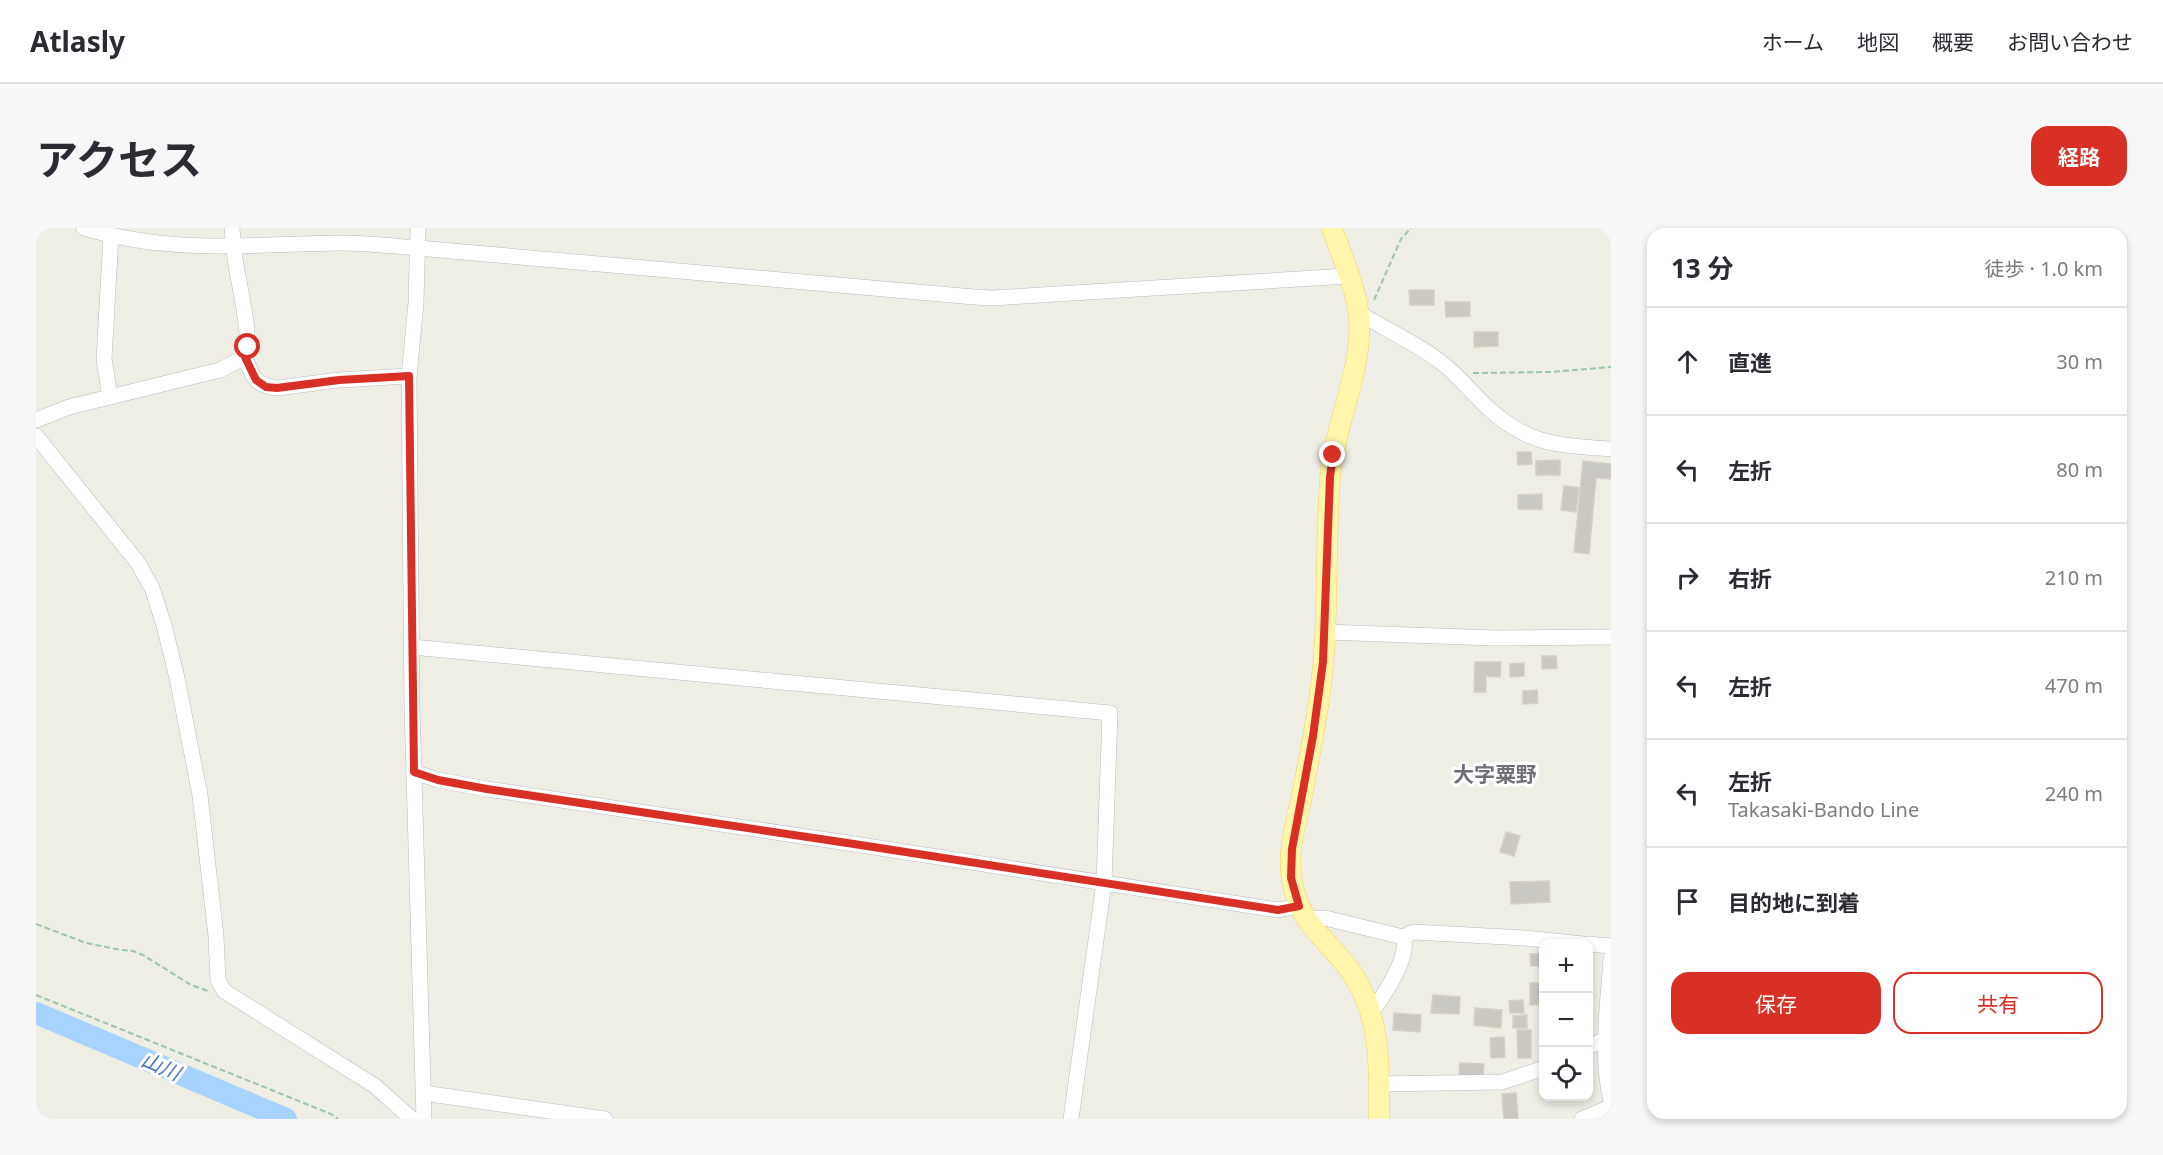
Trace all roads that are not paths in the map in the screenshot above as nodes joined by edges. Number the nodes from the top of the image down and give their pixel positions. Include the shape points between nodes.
1 (84, 228) edge
2 (232, 228) edge
3 (418, 228) edge
4 (1332, 228) edge
5 (111, 236) junction
6 (234, 246) junction
7 (418, 248) junction
8 (1348, 276) junction
9 (1359, 313) junction
10 (245, 357) junction
11 (409, 376) junction
12 (110, 397) junction
13 (36, 420) edge
14 (36, 436) edge
15 (1611, 449) edge
16 (1325, 632) junction
17 (1611, 637) edge
18 (412, 647) junction
19 (414, 772) junction
20 (1104, 883) junction
21 (1303, 912) junction
22 (1403, 937) junction
23 (1539, 939) edge
24 (1593, 944) edge
25 (1611, 946) edge
26 (1611, 958) edge
27 (1371, 1013) junction
28 (1606, 1039) junction
29 (1593, 1045) edge
30 (1539, 1070) edge
31 (1379, 1084) junction
32 (423, 1093) junction
33 (1611, 1101) edge
34 (1611, 1107) edge
35 (412, 1119) edge
36 (424, 1119) edge
37 (605, 1119) edge
38 (1071, 1119) edge
39 (1379, 1119) edge
40 (1582, 1119) edge

1 - 5 street
2 - 6 street
3 - 7 street
4 - 8 main road
5 - 6 street via 159,244
5 - 12 street via 104,359
6 - 7 street via 343,243
6 - 10 street via 247,335
7 - 8 street via 993,298
7 - 11 street
8 - 9 main road
9 - 15 street via 1435,358 1505,423 1527,436 1556,445
9 - 16 main road via 1357,351 1331,467
10 - 11 street via 256,380 266,387
10 - 12 street via 220,370
11 - 18 street
12 - 13 street
14 - 35 street via 138,563 152,588 177,678 200,795 218,980 224,992 375,1086
16 - 17 street via 1495,638
16 - 21 main road via 1315,725 1292,849 1291,878
18 - 19 street
18 - 20 street via 1110,713
19 - 20 street via 487,789
19 - 32 street
20 - 21 street
20 - 38 street
21 - 22 street
21 - 27 main road via 1355,978
22 - 23 street via 1413,932
22 - 27 street via 1405,949 1391,985
24 - 25 street
26 - 28 street
27 - 31 main road
28 - 29 street
28 - 33 street
30 - 31 street via 1502,1082
31 - 39 main road
32 - 36 street
32 - 37 street
34 - 40 street

